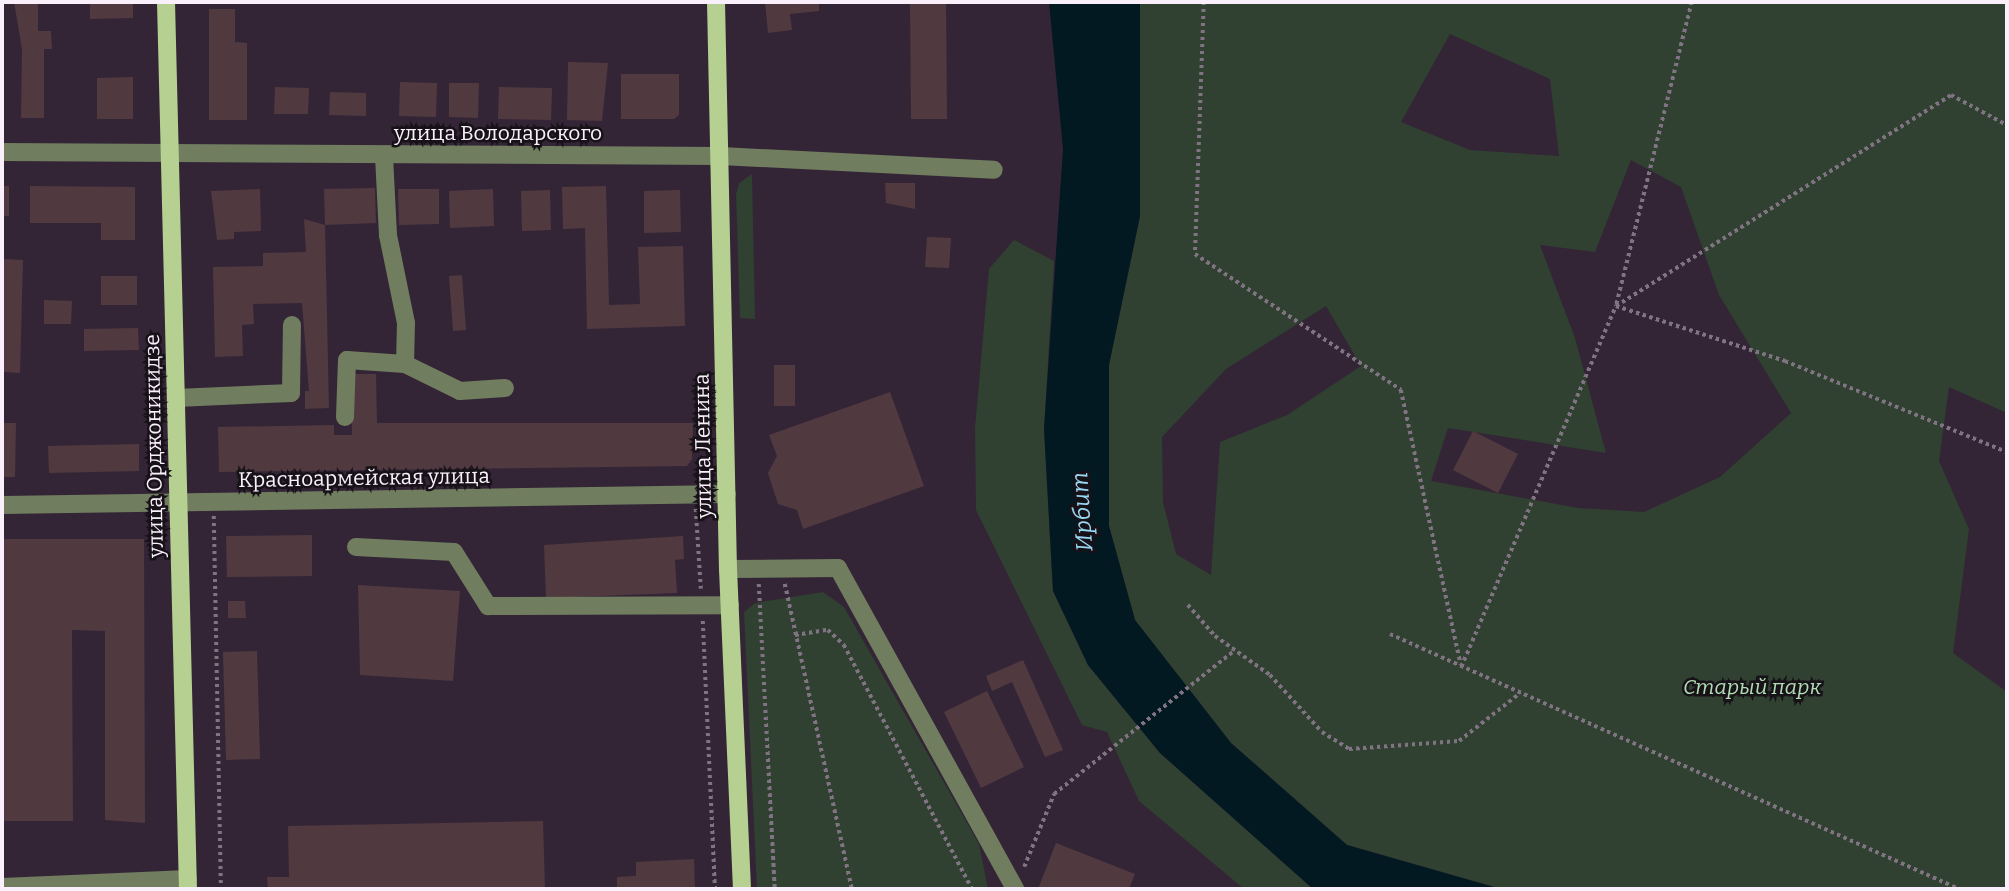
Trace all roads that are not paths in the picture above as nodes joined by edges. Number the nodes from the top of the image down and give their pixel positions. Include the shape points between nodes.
1 (166, 2) edge
2 (716, 2) edge
3 (2, 152) edge
4 (170, 155) junction
5 (384, 156) junction
6 (721, 156) junction
7 (994, 170) dead end
8 (292, 326) dead end
9 (405, 364) junction
10 (505, 388) dead end
11 (176, 398) junction
12 (345, 417) dead end
13 (727, 494) junction
14 (2, 505) edge
15 (178, 505) junction
16 (355, 547) dead end
17 (728, 569) junction
18 (730, 606) junction
19 (188, 884) edge
20 (2, 887) edge
21 (1016, 888) edge
22 (742, 889) edge

1 - 4 main road, улица Орджоникидзе
2 - 6 main road, улица Ленина
3 - 4 street, улица Володарского
4 - 5 street, улица Володарского
4 - 11 main road, улица Орджоникидзе
5 - 6 street, улица Володарского
5 - 9 street via 388,235 406,323
6 - 7 street, улица Володарского
6 - 13 main road, улица Ленина
8 - 11 street via 291,393
9 - 10 street via 460,391
9 - 12 street via 347,360
11 - 15 main road, улица Орджоникидзе
13 - 15 street, Красноармейская улица
13 - 17 main road, улица Ленина
14 - 15 street, Красноармейская улица
15 - 19 main road, улица Орджоникидзе
16 - 18 street via 454,552 488,606
17 - 18 main road, улица Ленина
17 - 21 street via 838,568
18 - 22 main road, улица Ленина
19 - 20 street

